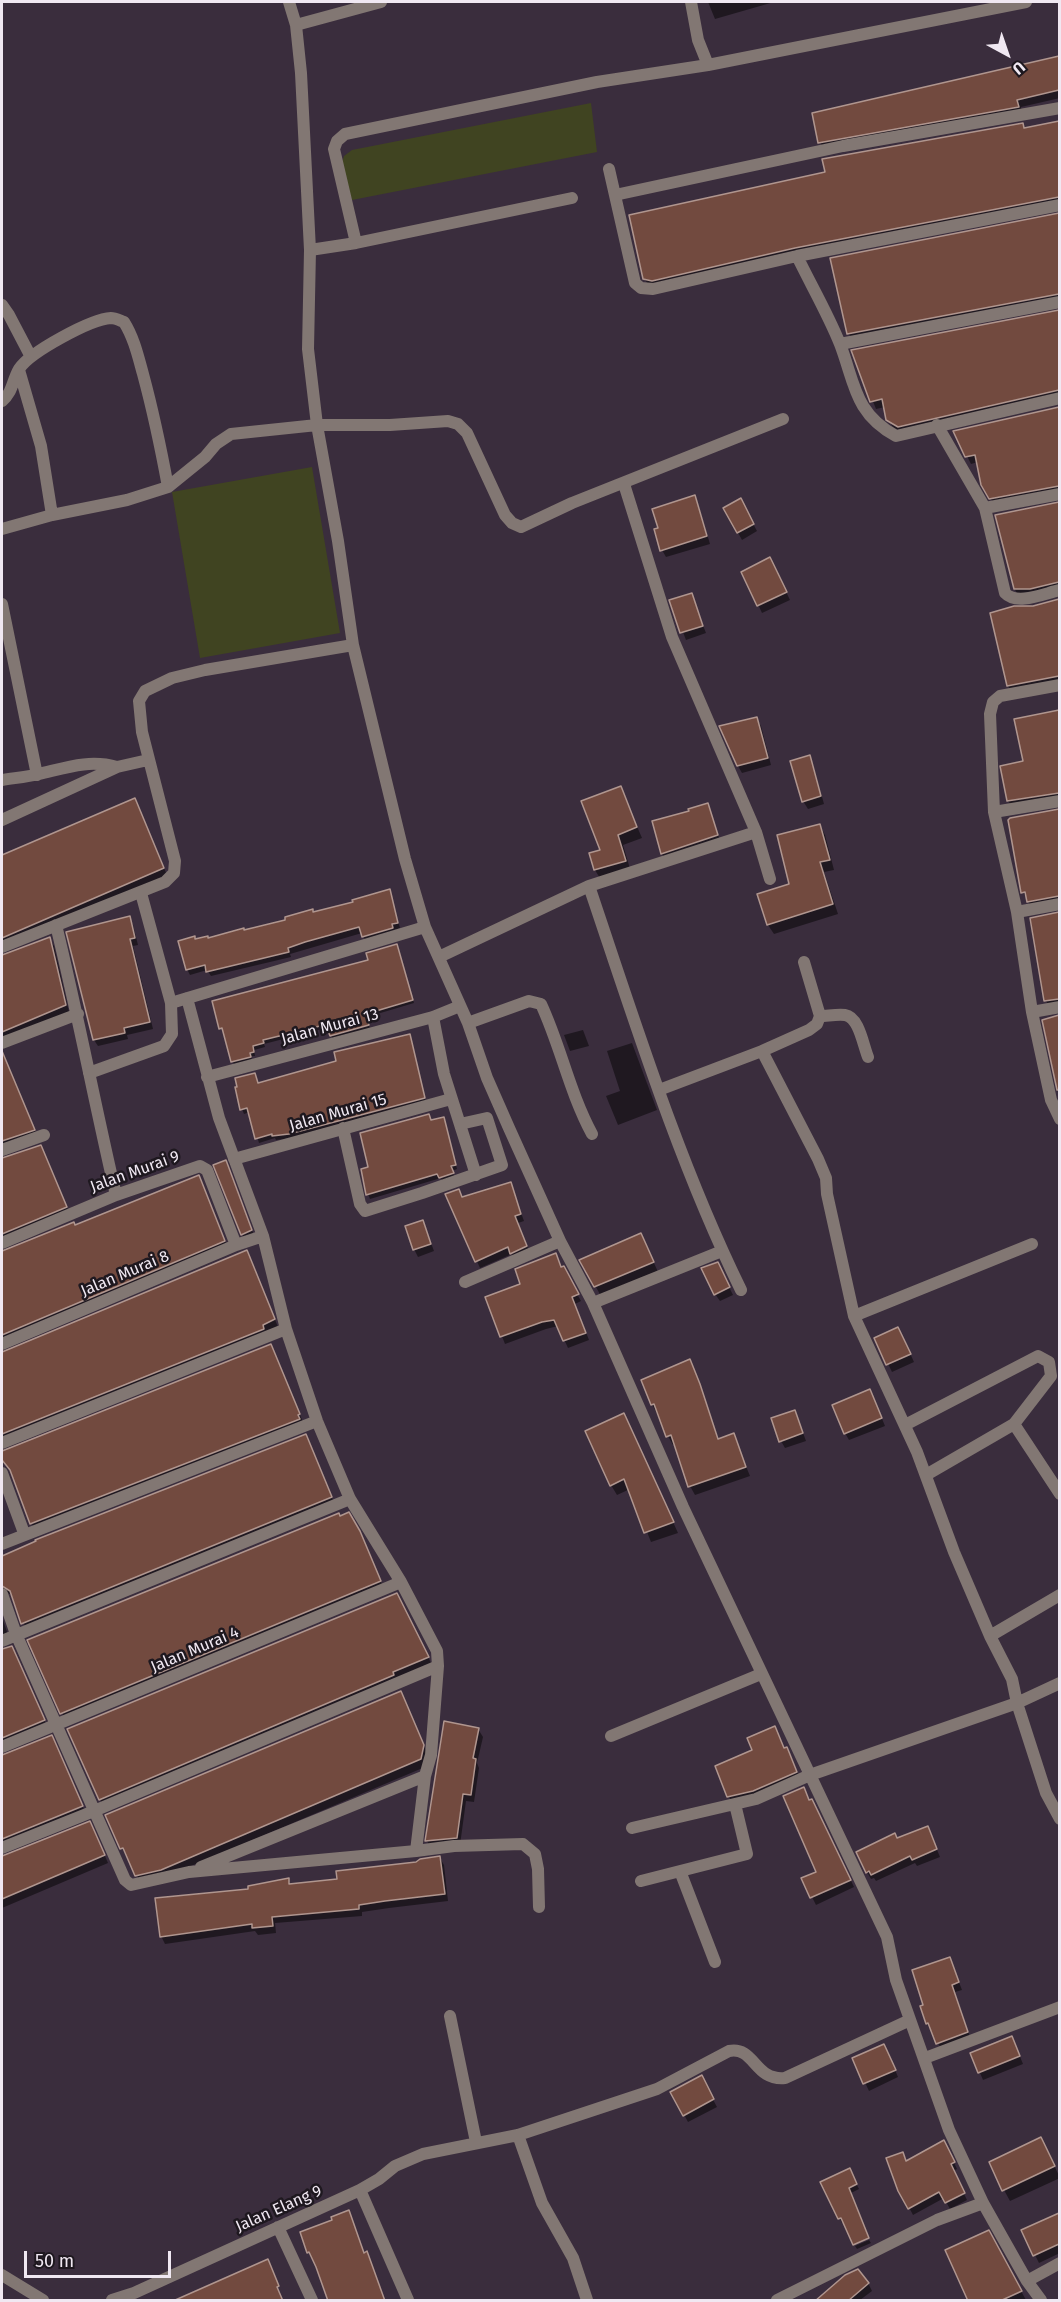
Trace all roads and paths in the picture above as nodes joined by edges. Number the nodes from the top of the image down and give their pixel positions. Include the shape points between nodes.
1 (289, 2) edge
2 (381, 2) edge
3 (691, 2) edge
4 (1026, 2) edge
5 (296, 25) junction
6 (708, 65) junction
7 (1059, 108) edge
8 (609, 169) dead end
9 (615, 195) junction
10 (572, 198) dead end
11 (1059, 205) edge
12 (357, 243) junction
13 (310, 250) junction
14 (797, 256) junction
15 (1059, 302) edge
16 (2, 305) edge
17 (840, 344) junction
18 (31, 357) junction
19 (19, 370) junction
20 (1059, 398) edge
21 (2, 401) edge
22 (783, 419) dead end
23 (317, 425) junction
24 (938, 425) junction
25 (624, 483) junction
26 (168, 487) junction
27 (1059, 494) edge
28 (985, 508) junction
29 (52, 515) junction
30 (2, 529) edge
31 (1059, 590) edge
32 (2, 604) edge
33 (353, 645) junction
34 (1059, 685) edge
35 (148, 760) junction
36 (117, 767) junction
37 (37, 775) junction
38 (2, 780) edge
39 (1059, 801) edge
40 (994, 813) junction
41 (2, 820) edge
42 (756, 832) junction
43 (770, 879) dead end
44 (589, 886) junction
45 (141, 893) junction
46 (1059, 904) edge
47 (1017, 912) junction
48 (56, 925) junction
49 (426, 927) junction
50 (2, 947) edge
51 (439, 957) junction
52 (804, 962) dead end
53 (187, 998) junction
54 (171, 1003) junction
55 (460, 1006) junction
56 (1059, 1007) edge
57 (1032, 1012) junction
58 (78, 1014) junction
59 (820, 1016) junction
60 (433, 1017) junction
61 (468, 1023) junction
62 (2, 1043) edge
63 (762, 1052) junction
64 (868, 1057) dead end
65 (89, 1073) junction
66 (207, 1077) junction
67 (658, 1090) junction
68 (451, 1099) junction
69 (1055, 1099) edge
70 (1059, 1119) edge
71 (460, 1124) junction
72 (343, 1128) junction
73 (44, 1134) dead end
74 (592, 1134) dead end
75 (2, 1150) edge
76 (234, 1159) junction
77 (476, 1174) junction
78 (116, 1195) junction
79 (263, 1236) junction
80 (560, 1241) junction
81 (2, 1243) edge
82 (1032, 1244) dead end
83 (236, 1245) junction
84 (722, 1251) junction
85 (465, 1282) dead end
86 (741, 1290) dead end
87 (593, 1303) junction
88 (854, 1316) junction
89 (286, 1329) junction
90 (2, 1344) edge
91 (317, 1421) junction
92 (1014, 1424) junction
93 (905, 1425) junction
94 (2, 1443) edge
95 (2, 1473) edge
96 (926, 1475) junction
97 (1059, 1494) edge
98 (350, 1499) junction
99 (24, 1533) junction
100 (2, 1544) edge
101 (401, 1582) junction
102 (2, 1594) edge
103 (1059, 1595) edge
104 (16, 1634) junction
105 (990, 1636) junction
106 (2, 1641) edge
107 (438, 1666) junction
108 (761, 1674) junction
109 (1059, 1683) edge
110 (1017, 1703) junction
111 (58, 1725) junction
112 (611, 1736) dead end
113 (2, 1747) edge
114 (810, 1775) junction
115 (425, 1776) junction
116 (735, 1804) junction
117 (1057, 1806) edge
118 (94, 1811) junction
119 (1059, 1819) edge
120 (632, 1828) dead end
121 (2, 1848) edge
122 (416, 1851) junction
123 (680, 1871) junction
124 (189, 1872) junction
125 (641, 1881) dead end
126 (539, 1907) dead end
127 (715, 1962) dead end
128 (1058, 2011) edge
129 (450, 2016) dead end
130 (910, 2020) junction
131 (925, 2058) junction
132 (518, 2135) junction
133 (476, 2142) junction
134 (360, 2190) junction
135 (983, 2204) junction
136 (278, 2227) junction
137 (1059, 2263) edge
138 (2, 2275) edge
139 (1027, 2281) junction
140 (44, 2301) edge
141 (112, 2301) edge
142 (312, 2301) edge
143 (408, 2301) edge
144 (587, 2301) edge
145 (777, 2301) edge
146 (1041, 2301) edge

1 - 5 street
2 - 5 street
3 - 6 street via 698,40
4 - 6 street
5 - 13 street via 302,73
6 - 12 street via 597,82 345,134 334,149
7 - 9 street via 843,146
8 - 9 street
9 - 14 street via 635,283 641,288 653,289
10 - 12 street
11 - 14 street
12 - 13 street
13 - 23 street via 308,349
14 - 17 street
15 - 17 street
16 - 18 street
17 - 24 street via 854,391 870,417 883,429 896,436
18 - 19 street
18 - 26 street via 84,327 111,318 124,322 132,335 149,398
19 - 21 street via 9,395
19 - 29 street via 41,446
20 - 24 street
22 - 25 street
23 - 25 street via 448,421 458,424 467,434 505,515 520,527
23 - 26 street via 231,434
23 - 33 street
24 - 28 street
25 - 42 street via 672,637
26 - 29 street via 127,500
27 - 28 street
28 - 31 street via 1009,598 1017,600
29 - 30 street
32 - 37 street
33 - 35 street via 205,670 155,684 139,701
33 - 49 street via 405,859
34 - 40 street via 1000,696 993,702 990,714
35 - 36 street
35 - 45 street via 175,861 174,873 165,882
36 - 37 street via 84,764
36 - 41 street
37 - 38 street
39 - 40 street
40 - 47 street
42 - 43 street
42 - 44 street
44 - 51 street
44 - 67 street
45 - 48 street
45 - 54 street
46 - 47 street
47 - 57 street
48 - 50 street
48 - 58 street
49 - 51 street
49 - 53 street
51 - 55 street
52 - 59 street
53 - 54 street
53 - 66 street
54 - 65 street via 172,1034 164,1046
55 - 60 street, Jalan Murai 13
55 - 61 street
56 - 57 street
57 - 69 street
58 - 62 street
58 - 65 street
59 - 63 street via 809,1030
59 - 64 street via 849,1016
60 - 66 street, Jalan Murai 13
60 - 68 street
61 - 74 street via 529,1001 541,1004 577,1106
61 - 80 street via 487,1078
63 - 67 street
63 - 88 street via 826,1178
65 - 78 street
66 - 76 street
67 - 84 street
68 - 71 street
68 - 72 street, Jalan Murai 15
69 - 70 street
71 - 77 street
71 - 77 street via 487,1118 503,1163
72 - 76 street, Jalan Murai 15
72 - 77 street via 360,1204 365,1210
73 - 75 street
76 - 79 street
78 - 81 street, Jalan Murai 9
78 - 83 street, Jalan Murai 9 via 203,1167
79 - 83 street, Jalan Murai 8
79 - 89 street
80 - 85 street
80 - 87 street
82 - 88 street
83 - 90 street, Jalan Murai 8
84 - 86 street
84 - 87 street
87 - 108 street
88 - 93 street
89 - 91 street
89 - 94 street
91 - 98 street
91 - 99 street
92 - 93 street via 1051,1376 1049,1362 1038,1356
92 - 96 street
92 - 97 street
93 - 96 street
95 - 99 street
96 - 105 street
98 - 101 street
98 - 104 street
99 - 100 street
101 - 107 street via 437,1651
101 - 111 street, Jalan Murai 4
102 - 104 street
103 - 105 street
104 - 106 street
104 - 111 street
105 - 110 street via 1012,1679
107 - 115 street via 431,1755
107 - 118 street
108 - 112 street
108 - 114 street
109 - 110 street
110 - 114 street
110 - 117 street via 1046,1792
111 - 113 street, Jalan Murai 4
111 - 118 street
114 - 116 street
114 - 130 street via 886,1937
115 - 122 street
115 - 124 street
116 - 120 street
116 - 123 street via 747,1854
117 - 119 street
118 - 121 street
118 - 124 street via 125,1880 131,1885
122 - 124 street
122 - 126 street via 523,1844 535,1854
123 - 125 street
123 - 127 street
128 - 131 street
129 - 133 street
130 - 131 street
130 - 132 street, Jalan Elang 9 via 785,2078 772,2079 743,2052 729,2051 657,2089
131 - 135 street via 949,2130
132 - 133 street, Jalan Elang 9
132 - 144 street via 542,2203 573,2258
133 - 134 street, Jalan Elang 9 via 423,2154 395,2166
134 - 136 street, Jalan Elang 9
134 - 143 street
135 - 139 street
135 - 145 street via 937,2220
136 - 141 street, Jalan Elang 9
136 - 142 street
137 - 139 street
138 - 140 street
139 - 146 street

